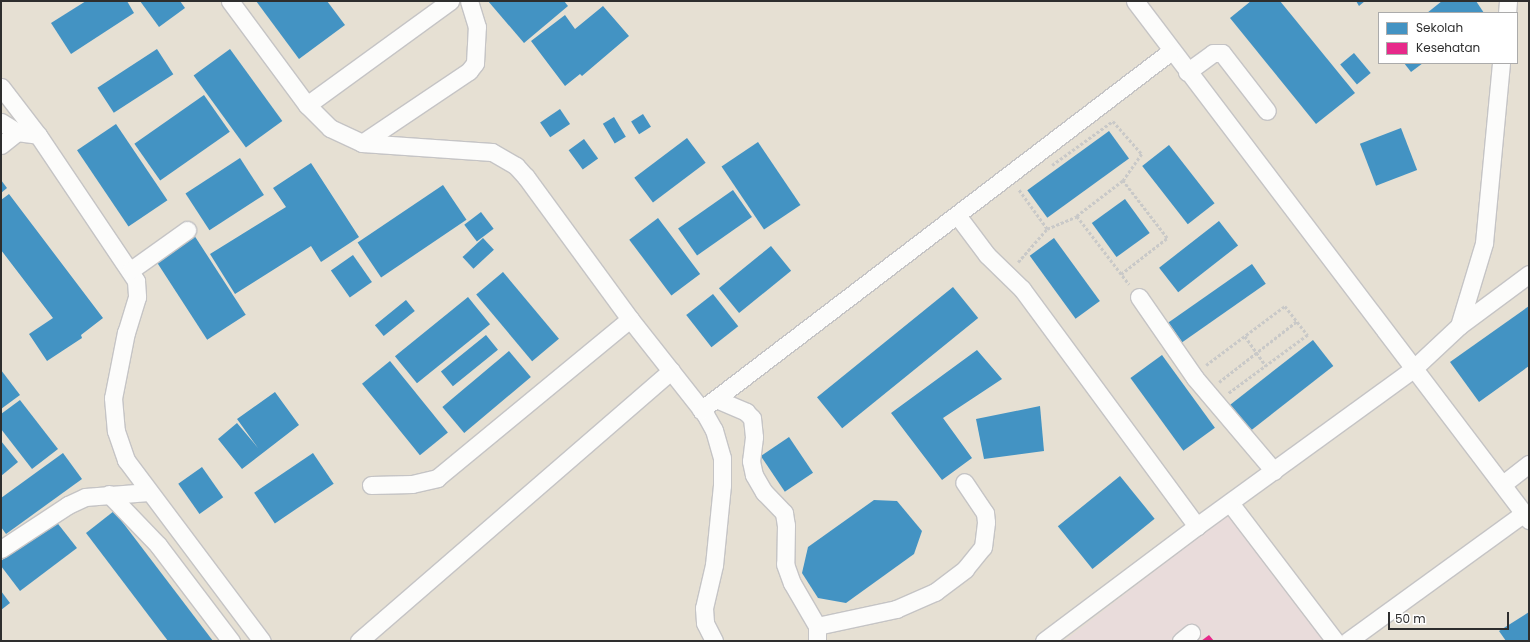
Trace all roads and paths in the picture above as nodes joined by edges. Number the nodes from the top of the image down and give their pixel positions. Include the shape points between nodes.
1 (230, 1) edge
2 (450, 1) edge
3 (469, 1) edge
4 (1135, 1) edge
5 (1508, 1) edge
6 (1507, 12) edge
7 (1171, 51) junction
8 (1501, 64) edge
9 (1187, 72) junction
10 (1, 86) edge
11 (307, 105) junction
12 (1268, 111) dead end
13 (1, 122) edge
14 (17, 132) junction
15 (38, 135) junction
16 (362, 142) junction
17 (1, 145) edge
18 (1049, 167) dead end
19 (1123, 181) junction
20 (1024, 185) dead end
21 (957, 214) junction
22 (1077, 216) junction
23 (1047, 229) junction
24 (187, 230) dead end
25 (131, 270) junction
26 (1122, 274) junction
27 (1529, 274) edge
28 (1005, 275) junction
29 (1139, 297) joint
30 (630, 319) junction
31 (1297, 321) junction
32 (1459, 326) junction
33 (1245, 336) junction
34 (1257, 352) junction
35 (1266, 366) junction
36 (1413, 369) junction
37 (671, 371) junction
38 (1193, 375) junction
39 (1212, 397) junction
40 (716, 399) junction
41 (701, 410) junction
42 (1529, 464) edge
43 (1274, 471) junction
44 (964, 482) dead end
45 (1503, 484) junction
46 (371, 485) dead end
47 (149, 492) junction
48 (109, 494) junction
49 (1230, 503) junction
50 (1526, 517) edge
51 (1197, 526) junction
52 (1, 549) edge
53 (817, 633) edge
54 (231, 641) edge
55 (262, 641) edge
56 (359, 641) edge
57 (714, 641) edge
58 (1044, 641) edge
59 (1335, 641) edge
60 (1348, 641) edge

1 - 11 lane
2 - 11 lane
3 - 16 lane via 477,27 476,59 469,71
4 - 7 lane
5 - 6 lane
7 - 9 lane
7 - 21 lane
8 - 32 lane via 1484,243
9 - 12 lane via 1213,53 1222,53
9 - 36 lane
10 - 15 lane
11 - 16 lane via 330,128
13 - 14 lane
14 - 15 lane
14 - 17 lane
15 - 25 lane
16 - 30 lane via 492,152 504,158 526,177
18 - 19 path via 1113,121 1142,154
19 - 22 path
19 - 26 path via 1167,238
20 - 23 path via 1017,190
21 - 28 lane via 986,255
21 - 40 lane
22 - 23 path
22 - 26 path
23 - 28 path
24 - 25 lane
25 - 47 lane via 136,281 137,297 126,332 113,398 113,414 126,460
26 - 29 path
27 - 32 lane
28 - 51 lane via 1022,289
29 - 38 lane
30 - 37 lane
30 - 46 lane via 437,478 412,484
31 - 33 path via 1286,306
31 - 34 path
31 - 35 path via 1308,335
32 - 36 lane
33 - 34 path
33 - 38 path
34 - 35 path
34 - 39 path
35 - 39 path
36 - 43 lane
36 - 45 lane
37 - 41 lane
37 - 56 lane
38 - 39 lane
39 - 43 lane
40 - 41 lane
40 - 53 lane via 746,412 752,418 754,437 751,461 754,475 764,492 784,513 785,564
41 - 57 lane via 714,430 722,458 714,565 704,608 705,623
42 - 45 lane
43 - 49 lane
44 - 53 lane via 986,513 983,547 965,569 935,592 896,609
45 - 50 lane
47 - 48 lane
47 - 55 lane
48 - 52 lane via 85,497 68,505
48 - 54 lane via 158,545
49 - 51 lane
49 - 59 lane
50 - 60 lane
51 - 58 lane

